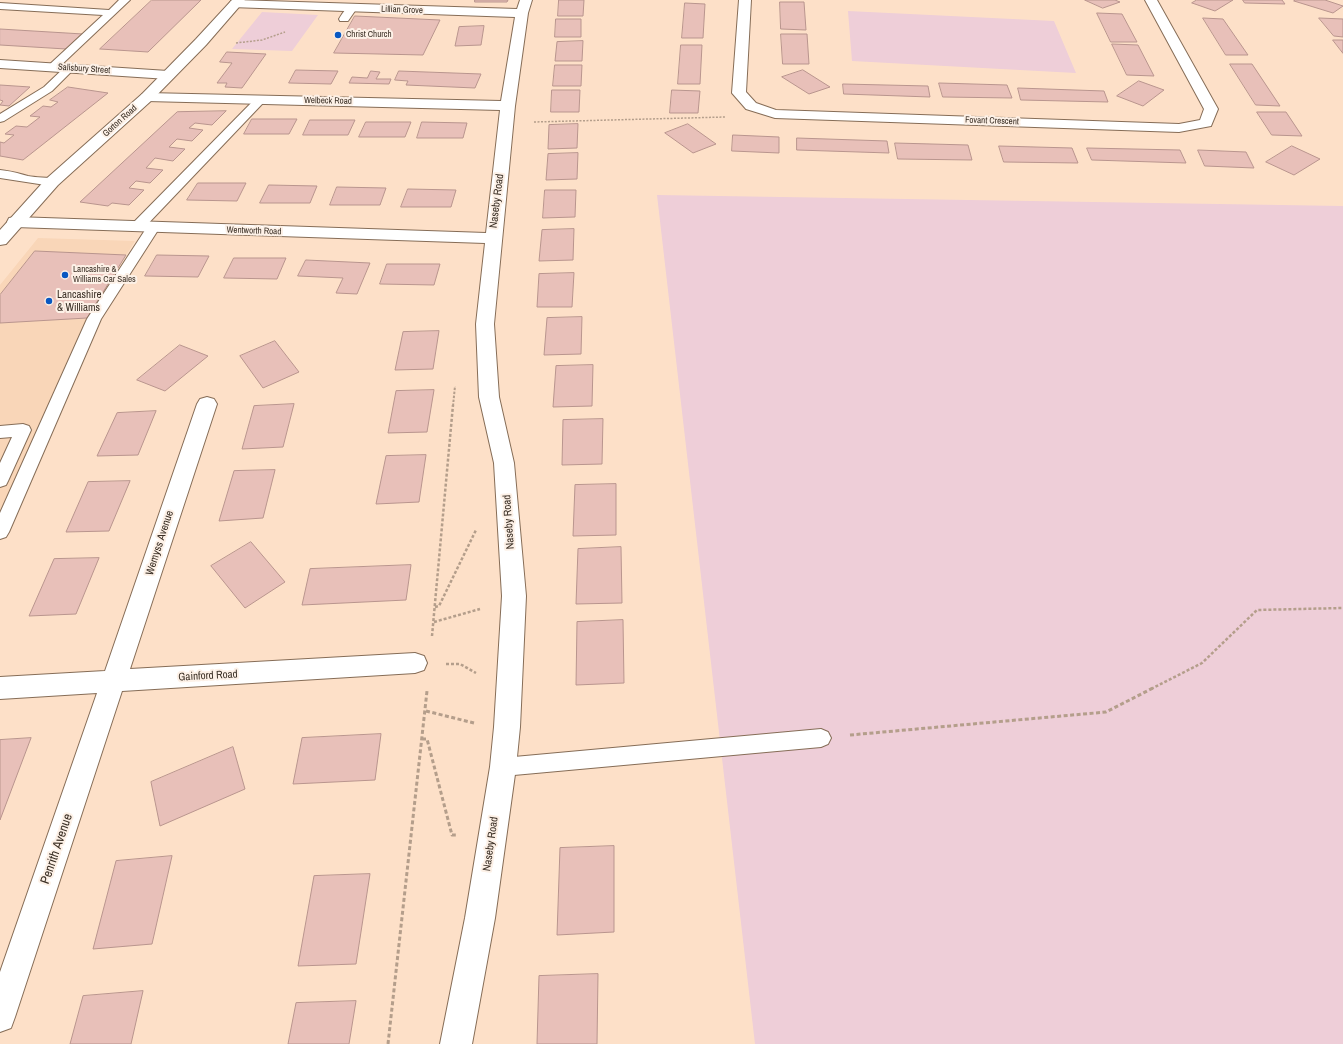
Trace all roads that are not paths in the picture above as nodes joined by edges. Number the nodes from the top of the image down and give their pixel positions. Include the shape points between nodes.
1 (124, 0) edge
2 (745, 0) edge
3 (1151, 0) edge
4 (237, 2) edge
5 (0, 6) edge
6 (524, 7) edge
7 (352, 8) junction
8 (111, 13) junction
9 (344, 20) dead end
10 (0, 64) edge
11 (53, 67) junction
12 (70, 68) junction
13 (168, 75) junction
14 (147, 97) junction
15 (260, 100) junction
16 (508, 106) junction
17 (0, 119) edge
18 (0, 174) edge
19 (52, 182) junction
20 (15, 222) junction
21 (137, 227) junction
22 (154, 227) junction
23 (493, 238) junction
24 (0, 240) edge
25 (207, 404) dead end
26 (0, 432) edge
27 (0, 481) edge
28 (0, 532) edge
29 (422, 664) road end
30 (114, 681) junction
31 (0, 688) edge
32 (821, 738) road end
33 (503, 767) junction
34 (0, 1017) edge
35 (456, 1044) edge

1 - 8 lane
2 - 3 street, Fovant Crescent via 739,93 751,106 775,114 1179,128 1206,123 1211,109
4 - 7 street, Lillian Grove
4 - 13 street, Gorton Road
5 - 8 lane
6 - 7 street, Lillian Grove
6 - 16 street, Naseby Road
7 - 9 lane
8 - 11 lane
10 - 11 street, Salisbury Street
11 - 12 street, Salisbury Street
12 - 13 street, Salisbury Street
12 - 17 lane via 48,89
13 - 14 street, Gorton Road
14 - 15 street, Welbeck Road
14 - 19 street, Gorton Road
15 - 16 street, Welbeck Road
15 - 21 lane
16 - 23 street, Naseby Road
18 - 19 lane
19 - 20 street, Gorton Road
20 - 21 street, Wentworth Road
20 - 24 street, Gorton Road
21 - 22 street, Wentworth Road
22 - 23 street, Wentworth Road
22 - 28 lane via 94,320
23 - 33 street, Naseby Road via 485,324 489,397 504,463 514,596
25 - 30 street, Wemyss Avenue
26 - 27 lane via 23,430
29 - 30 street, Gainford Road
30 - 31 street, Gainford Road
30 - 34 street, Penrith Avenue
32 - 33 lane
33 - 35 street, Naseby Road via 480,918

